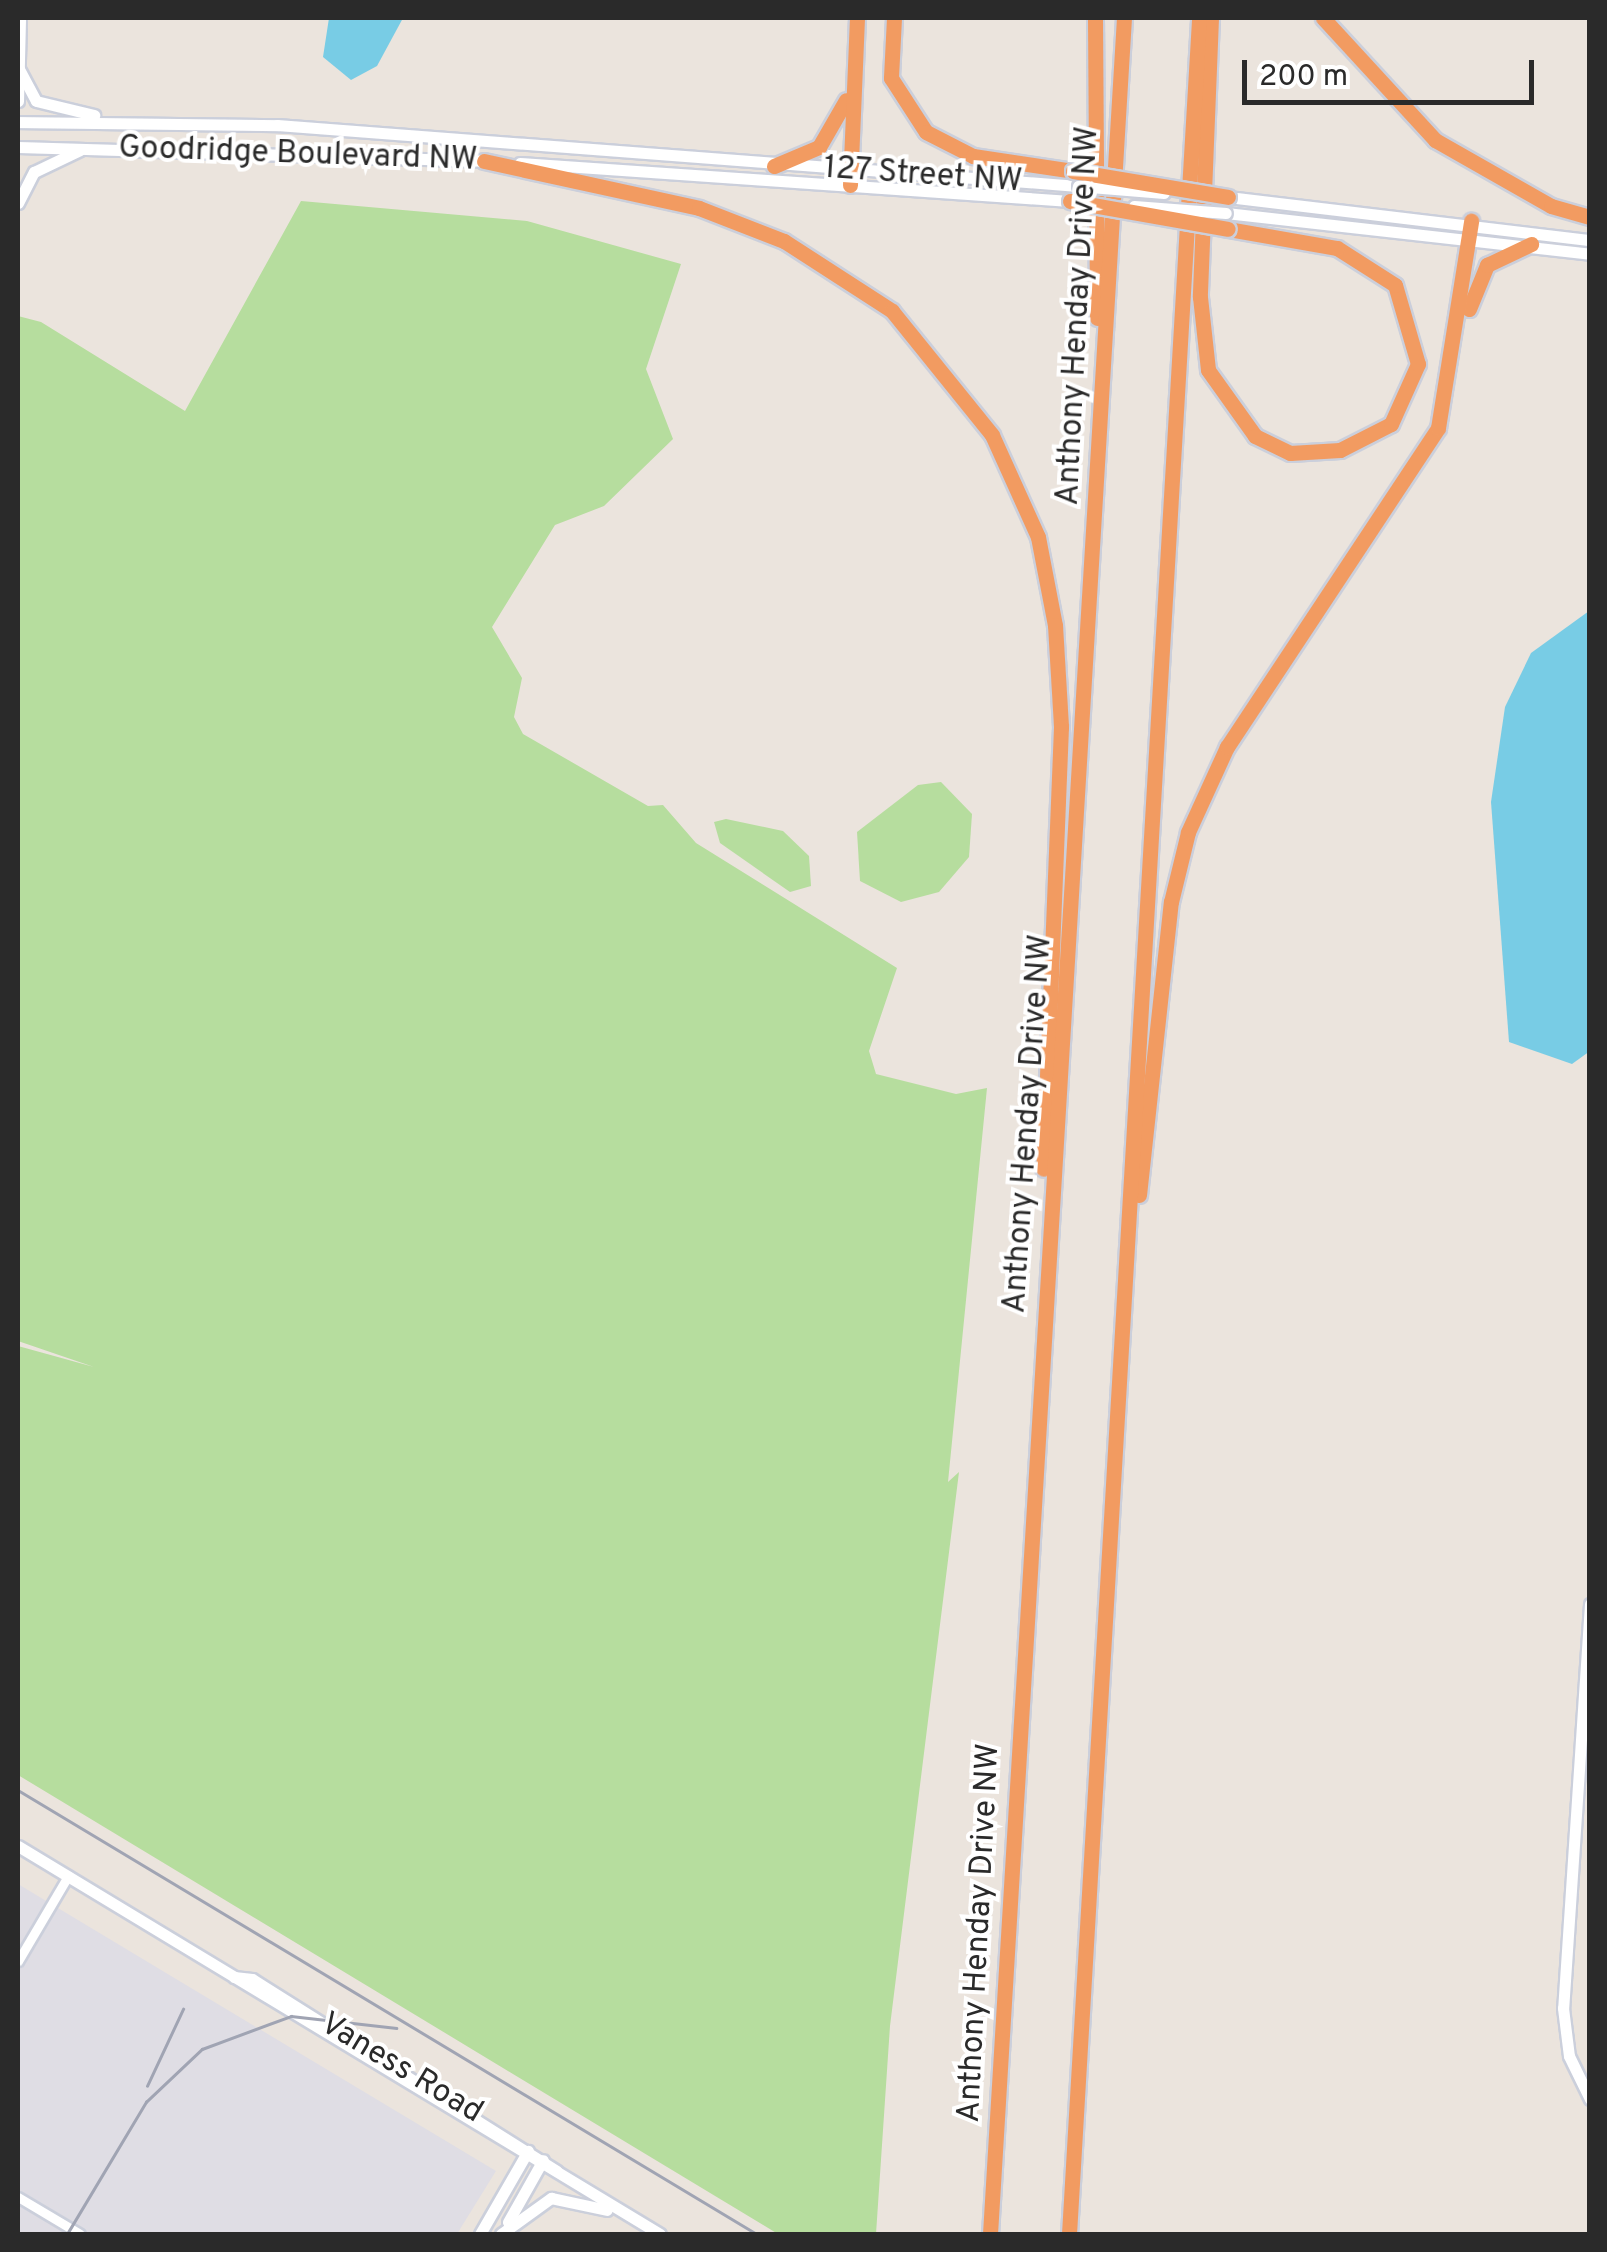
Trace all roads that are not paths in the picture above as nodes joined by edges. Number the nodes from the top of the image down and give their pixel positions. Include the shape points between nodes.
1 (20, 18) edge
2 (858, 18) edge
3 (894, 18) edge
4 (1094, 18) edge
5 (1124, 18) edge
6 (1199, 18) edge
7 (1212, 18) edge
8 (1323, 18) edge
9 (18, 67) edge
10 (850, 92) junction
11 (18, 101) edge
12 (168, 120) junction
13 (18, 122) edge
14 (18, 147) edge
15 (87, 147) junction
16 (554, 150) joint
17 (484, 161) junction
18 (774, 166) junction
19 (578, 167) joint
20 (848, 178) junction
21 (1073, 186) junction
22 (18, 202) edge
23 (1227, 213) junction
24 (1590, 217) edge
25 (1470, 228) junction
26 (1590, 240) edge
27 (1530, 244) junction
28 (1590, 254) edge
29 (1456, 351) junction
30 (1096, 480) junction
31 (1046, 1287) junction
32 (1122, 1313) junction
33 (1590, 1604) edge
34 (1585, 1700) edge
35 (18, 1846) edge
36 (68, 1876) junction
37 (18, 1961) edge
38 (1590, 2100) edge
39 (528, 2152) junction
40 (543, 2162) junction
41 (18, 2197) edge
42 (638, 2222) junction
43 (80, 2234) edge
44 (480, 2234) edge
45 (501, 2234) edge
46 (660, 2234) edge
47 (990, 2234) edge
48 (1069, 2234) edge

1 - 9 main road
2 - 10 highway
3 - 21 highway via 891,78 926,132 973,156
4 - 30 highway
5 - 30 highway, Anthony Henday Drive NW
6 - 32 highway
7 - 23 highway via 1200,297 1208,370 1236,417 1290,453 1340,450 1391,424 1418,364 1417,334 1395,285 1338,248
8 - 24 highway via 1435,140 1537,199
9 - 11 main road
9 - 12 main road via 30,96 56,109
10 - 18 highway via 818,147
10 - 20 highway
12 - 13 main road, Goodridge Boulevard NW
12 - 16 main road, Goodridge Boulevard NW
14 - 15 main road, Goodridge Boulevard NW
15 - 17 main road, Goodridge Boulevard NW
15 - 22 main road via 34,172
16 - 18 main road, 127 Street NW
17 - 19 main road, Goodridge Boulevard NW
17 - 31 highway via 698,208 815,259 892,311 969,400 1011,470 1044,568 1061,727
18 - 20 main road, 127 Street NW
19 - 20 main road, 127 Street NW
20 - 21 main road, 127 Street NW
21 - 23 highway, bridge
21 - 23 highway, bridge
23 - 25 main road
25 - 26 main road
25 - 27 main road
25 - 29 highway
27 - 28 main road
27 - 29 highway via 1487,264
29 - 32 highway via 1420,464 1226,746 1188,832 1171,902
30 - 31 highway, Anthony Henday Drive NW
31 - 47 highway, Anthony Henday Drive NW
32 - 48 highway
33 - 34 main road
34 - 38 main road via 1563,2008 1569,2056
35 - 36 main road, Vaness Road
36 - 37 street
36 - 39 main road, Vaness Road
39 - 40 main road, Vaness Road
39 - 44 main road
40 - 42 main road, Vaness Road
40 - 45 main road
41 - 43 street
42 - 45 main road via 564,2196 539,2202
42 - 46 main road, Vaness Road

